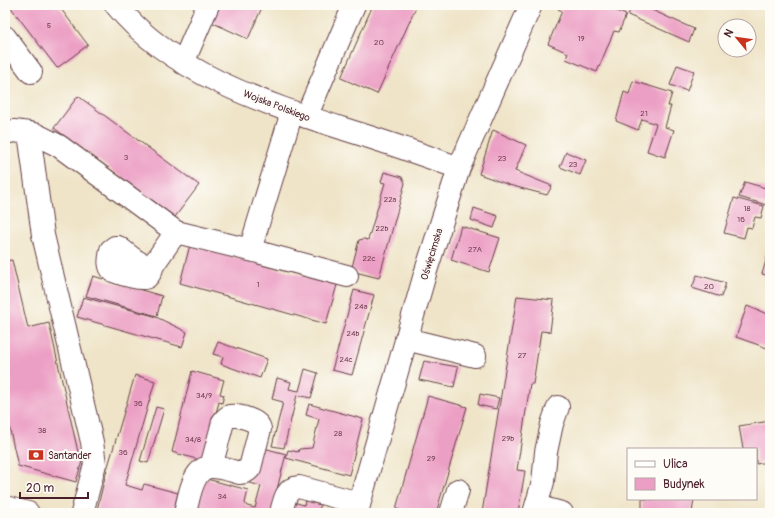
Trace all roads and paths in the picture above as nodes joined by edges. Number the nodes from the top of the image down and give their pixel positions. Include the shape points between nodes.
1 (116, 5) edge
2 (208, 5) edge
3 (354, 5) edge
4 (531, 5) edge
5 (5, 37) edge
6 (183, 63) junction
7 (31, 72) dead end
8 (299, 114) junction
9 (5, 133) edge
10 (29, 133) junction
11 (459, 168) junction
12 (176, 232) junction
13 (250, 250) junction
14 (153, 265) dead end
15 (347, 276) dead end
16 (406, 339) junction
17 (475, 356) dead end
18 (558, 408) dead end
19 (211, 467) dead end
20 (458, 490) dead end
21 (5, 507) edge
22 (358, 508) edge
23 (535, 510) edge
24 (28, 513) edge
25 (82, 513) edge
26 (185, 513) edge
27 (281, 513) edge
28 (451, 513) edge
29 (562, 513) edge

1 - 6 street, Wojska Polskiego via 159,46
2 - 6 street
3 - 8 street
4 - 11 street, Oświęcimska
5 - 7 street
6 - 8 street, Wojska Polskiego via 250,95
8 - 11 street, Wojska Polskiego
8 - 13 street
9 - 10 street
10 - 12 street via 59,146
10 - 25 street via 43,235 94,454 95,464
11 - 16 street, Oświęcimska
12 - 13 street
12 - 14 street
13 - 15 street
16 - 17 street
16 - 22 street, Oświęcimska
18 - 23 street via 552,424
19 - 26 street via 196,475
20 - 28 street
21 - 24 street
22 - 27 street via 299,487 286,494
23 - 29 street

